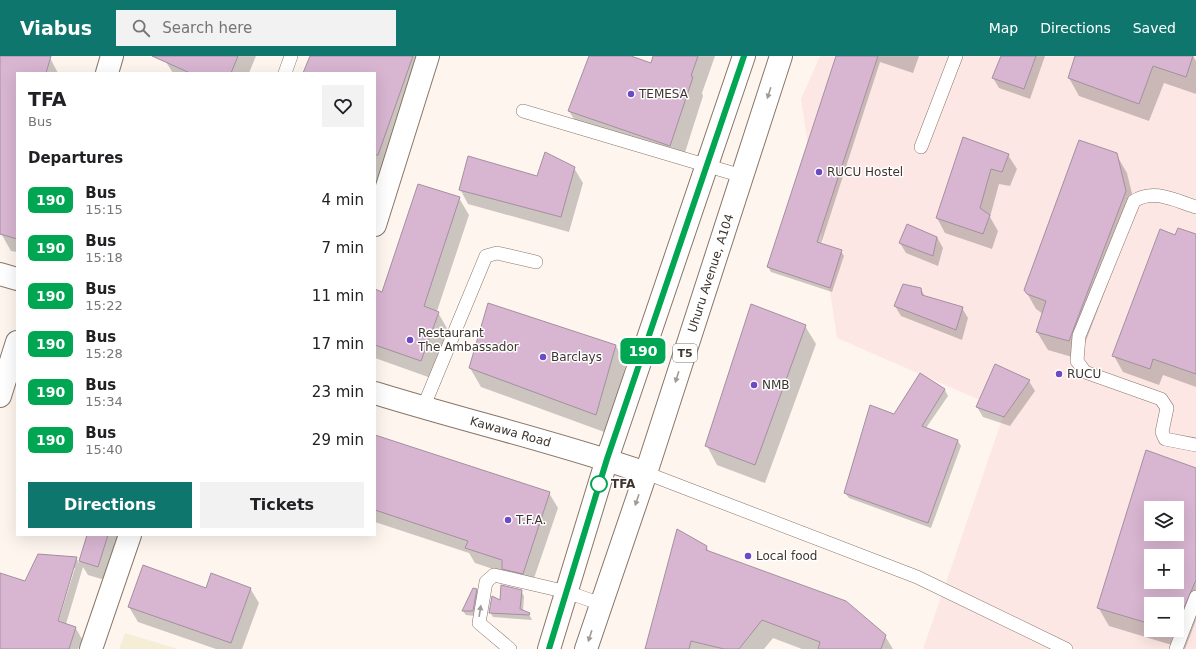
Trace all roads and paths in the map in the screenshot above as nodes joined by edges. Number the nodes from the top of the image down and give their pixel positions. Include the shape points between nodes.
1 (112, 56) edge
2 (291, 56) edge
3 (428, 56) edge
4 (744, 56) edge
5 (781, 56) edge
6 (956, 56) edge
7 (107, 72) edge
8 (285, 72) edge
9 (523, 111) dead end
10 (921, 147) dead end
11 (707, 165) junction
12 (742, 176) junction
13 (1196, 207) edge
14 (376, 222) edge
15 (536, 262) dead end
16 (0, 274) edge
17 (16, 279) edge
18 (16, 345) edge
19 (376, 393) edge
20 (0, 396) edge
21 (423, 408) junction
22 (1196, 445) edge
23 (607, 459) junction
24 (646, 473) junction
25 (130, 536) edge
26 (567, 592) junction
27 (1196, 597) edge
28 (601, 604) junction
29 (91, 649) edge
30 (510, 649) edge
31 (549, 649) edge
32 (586, 649) edge
33 (1066, 649) edge
34 (1176, 649) edge

1 - 7 main road
2 - 8 lane
3 - 14 main road
4 - 11 main road
5 -> 12 main road, Uhuru Avenue, A104 / T5
6 - 10 lane
9 - 11 lane
11 - 12 lane
11 - 23 main road
12 -> 24 main road, Uhuru Avenue, A104 / T5
13 - 22 lane via 1156,195 1145,195 1134,201 1079,336 1077,361 1085,372 1162,399 1167,408 1162,432 1165,439
15 - 21 lane via 497,252 486,256
16 - 17 main road
18 - 20 main road
19 - 21 main road, Kawawa Road
21 - 23 main road, Kawawa Road
23 - 24 main road, Kawawa Road
23 - 26 main road
24 -> 28 main road, Uhuru Avenue, A104 / T5
24 - 33 lane via 917,577
25 - 29 main road
26 - 28 lane
30 -> 26 lane via 479,623 486,582 494,575
26 - 31 main road
27 - 34 lane
28 -> 32 main road, Uhuru Avenue, A104 / T5

